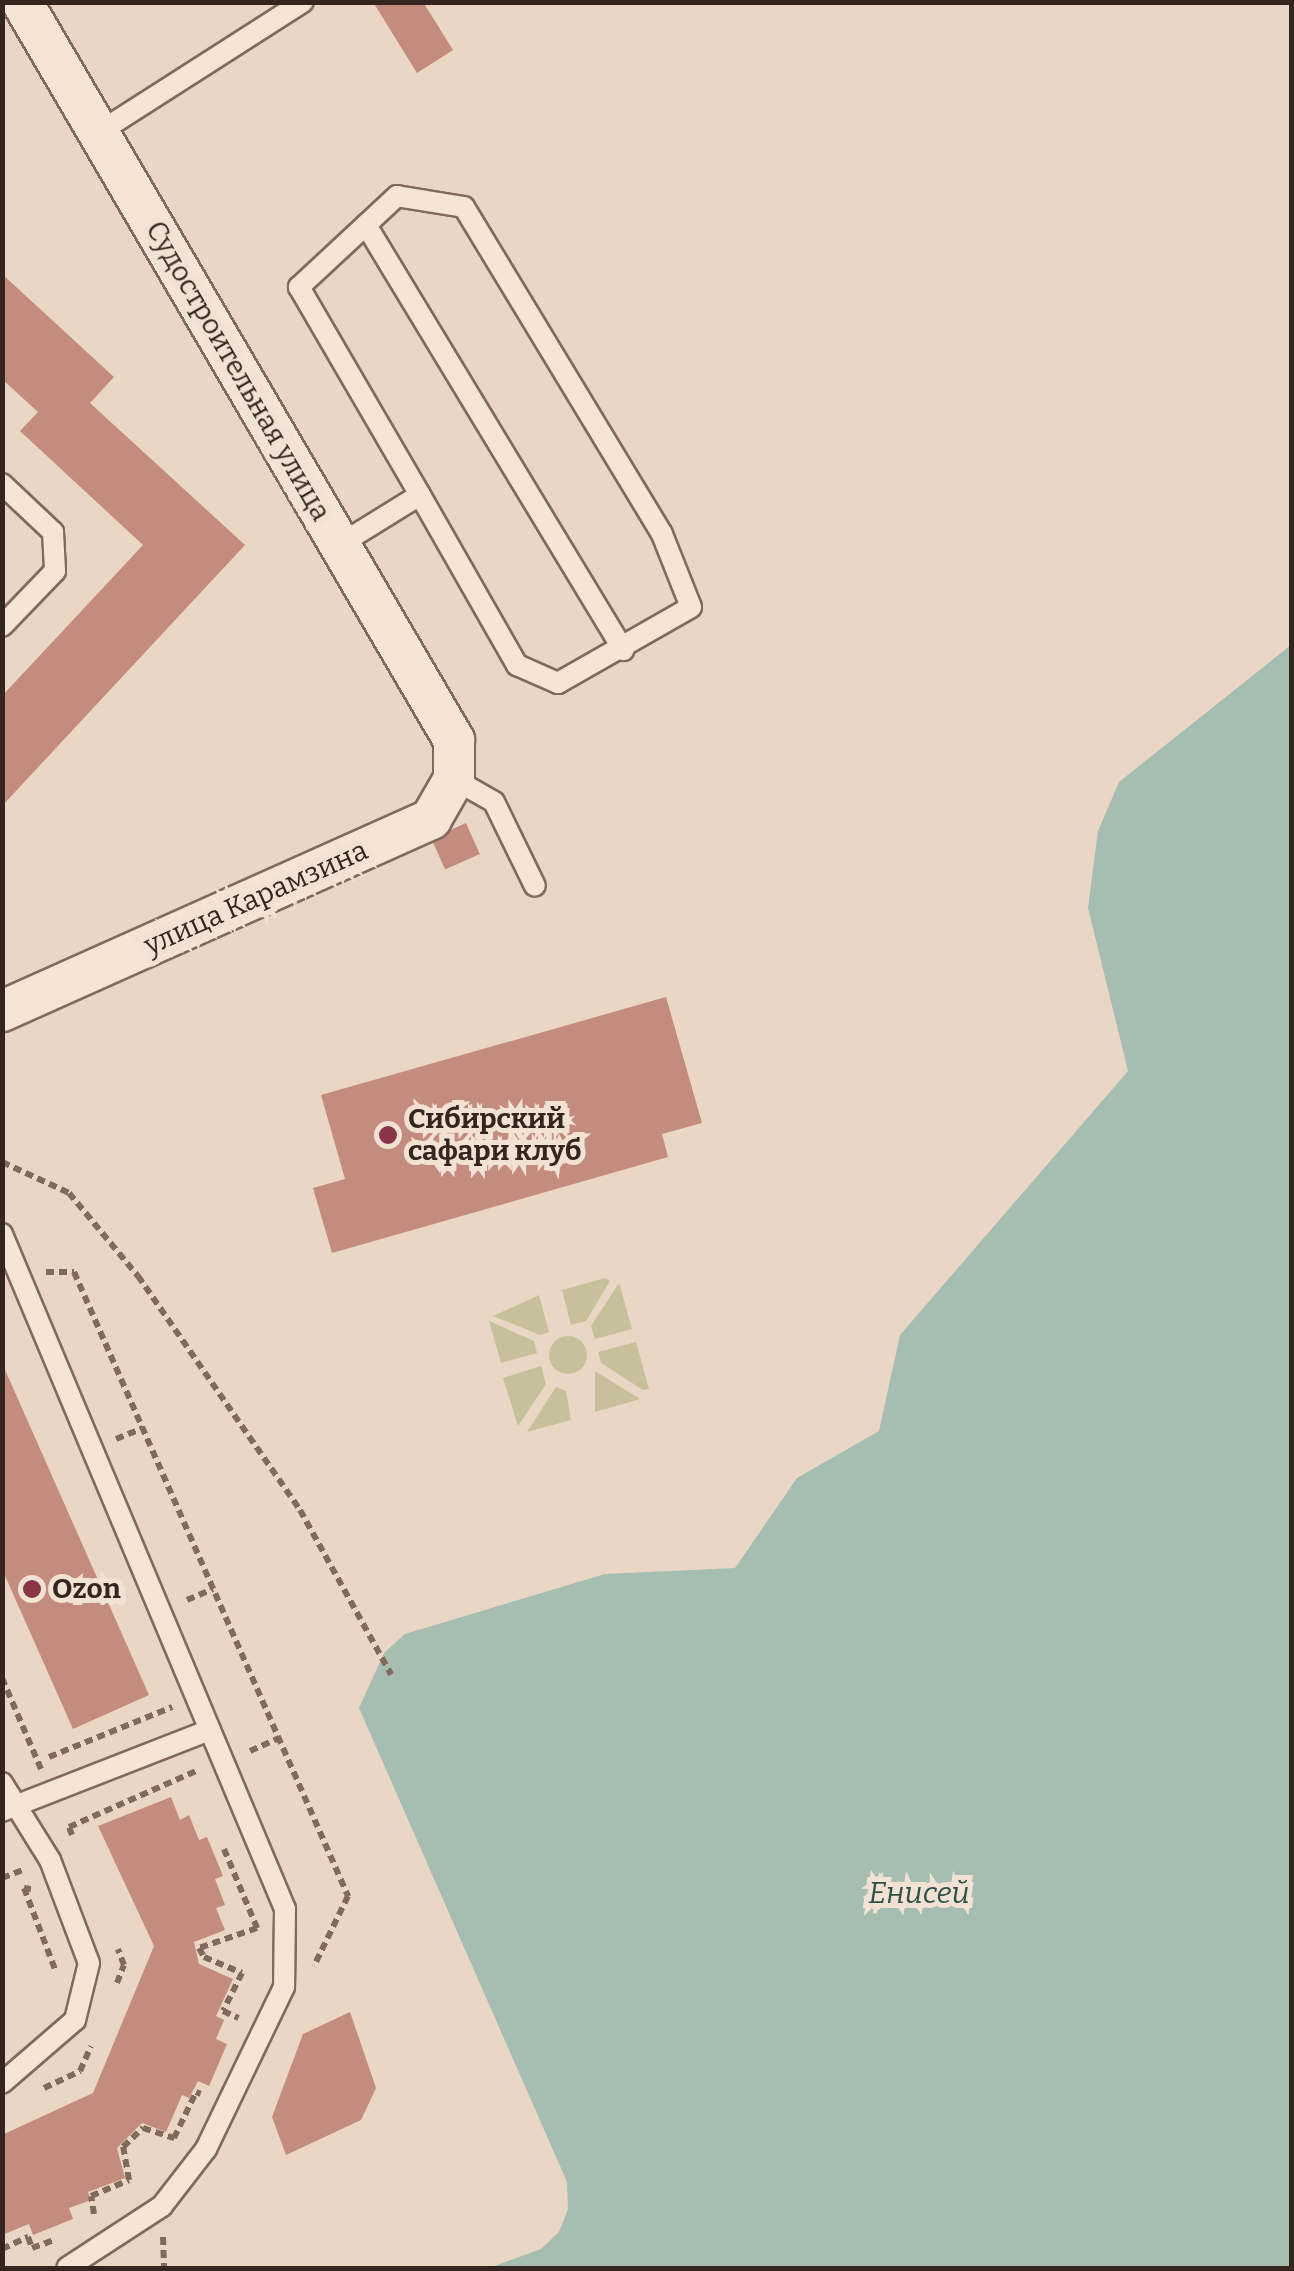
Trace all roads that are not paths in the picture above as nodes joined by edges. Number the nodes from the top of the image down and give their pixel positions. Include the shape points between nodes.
1 (303, 2) edge
2 (26, 5) edge
3 (98, 133) junction
4 (366, 225) junction
5 (2, 484) edge
6 (420, 495) junction
7 (340, 545) junction
8 (2, 626) edge
9 (623, 650) junction
10 (454, 759) junction
11 (535, 886) dead end
12 (2, 1011) edge
13 (2, 1234) edge
14 (210, 1730) junction
15 (2, 1782) edge
16 (7, 1809) edge
17 (2, 2083) edge
18 (67, 2268) edge

1 - 3 lane
2 - 3 street, Судостроительная улица
3 - 7 street, Судостроительная улица
4 - 6 lane via 299,287
4 - 9 lane
4 - 9 lane via 397,196 464,207 642,501 691,607
5 - 8 lane via 53,532 54,571
6 - 7 lane
6 - 9 lane via 517,664 558,683
7 - 10 street, Судостроительная улица
10 - 11 lane via 494,802
10 - 12 street, улица Карамзина via 432,819
13 - 14 lane
14 - 16 lane
14 - 18 lane via 285,1910 284,1987 206,2150 162,2206
15 - 16 lane
16 - 17 lane via 50,1860 89,1963 75,2020

